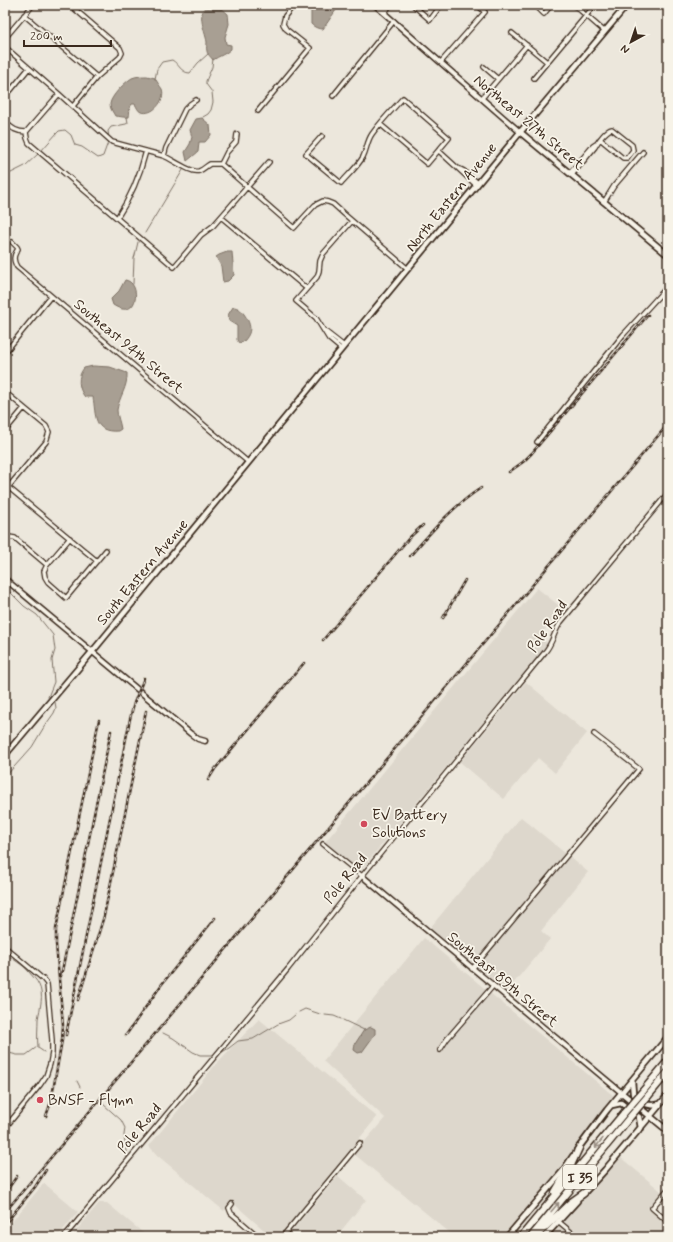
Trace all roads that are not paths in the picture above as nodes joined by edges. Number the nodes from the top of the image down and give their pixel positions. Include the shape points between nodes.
1 (32, 5) edge
2 (70, 5) edge
3 (294, 5) edge
4 (375, 5) edge
5 (389, 5) edge
6 (413, 5) edge
7 (441, 5) edge
8 (477, 5) edge
9 (535, 5) edge
10 (551, 5) edge
11 (574, 5) edge
12 (595, 5) edge
13 (627, 5) edge
14 (384, 12) junction
15 (24, 15) junction
16 (586, 16) junction
17 (394, 21) junction
18 (604, 31) junction
19 (512, 33) dead end
20 (5, 38) edge
21 (527, 45) junction
22 (5, 47) edge
23 (441, 62) junction
24 (547, 62) junction
25 (484, 67) dead end
26 (30, 68) junction
27 (97, 77) junction
28 (534, 78) dead end
29 (498, 79) junction
30 (11, 90) dead end
31 (59, 94) junction
32 (333, 96) dead end
33 (482, 98) junction
34 (196, 100) dead end
35 (73, 106) junction
36 (258, 111) dead end
37 (5, 122) edge
38 (380, 124) junction
39 (26, 132) junction
40 (520, 132) junction
41 (237, 134) dead end
42 (322, 136) dead end
43 (600, 139) junction
44 (146, 151) junction
45 (438, 151) junction
46 (643, 152) dead end
47 (164, 156) junction
48 (269, 162) dead end
49 (221, 164) junction
50 (571, 174) junction
51 (477, 184) junction
52 (246, 187) junction
53 (604, 202) junction
54 (221, 217) junction
55 (118, 218) junction
56 (352, 221) junction
57 (12, 242) dead end
58 (668, 255) edge
59 (408, 269) junction
60 (668, 286) edge
61 (306, 288) junction
62 (51, 296) junction
63 (343, 348) junction
64 (7, 350) dead end
65 (5, 392) edge
66 (296, 405) joint
67 (24, 408) junction
68 (5, 431) edge
69 (537, 442) dead end
70 (248, 462) junction
71 (8, 487) junction
72 (5, 491) edge
73 (668, 493) edge
74 (5, 537) edge
75 (70, 538) junction
76 (106, 550) dead end
77 (97, 560) junction
78 (47, 565) junction
79 (5, 579) edge
80 (92, 651) junction
81 (594, 734) dead end
82 (205, 741) dead end
83 (5, 754) edge
84 (323, 844) dead end
85 (362, 876) junction
86 (5, 948) edge
87 (472, 969) junction
88 (493, 986) junction
89 (668, 1037) edge
90 (440, 1050) dead end
91 (668, 1061) edge
92 (668, 1072) edge
93 (632, 1080) junction
94 (622, 1093) junction
95 (668, 1095) edge
96 (660, 1104) junction
97 (611, 1106) junction
98 (650, 1116) junction
99 (5, 1128) edge
100 (640, 1128) junction
101 (668, 1131) edge
102 (360, 1142) dead end
103 (579, 1148) junction
104 (668, 1189) edge
105 (584, 1193) junction
106 (232, 1204) dead end
107 (548, 1204) junction
108 (558, 1221) junction
109 (668, 1222) edge
110 (64, 1237) edge
111 (259, 1237) edge
112 (282, 1237) edge
113 (507, 1237) edge
114 (521, 1237) edge
115 (530, 1237) edge
116 (534, 1237) edge
117 (544, 1237) edge
118 (577, 1237) edge

1 - 15 street
2 - 27 street via 122,51 120,57
3 - 36 street via 282,24 310,48
4 - 14 street, Northeast 27th Street
5 - 14 street
6 - 7 street via 430,20
8 - 23 street via 485,12
9 - 10 street via 544,14
11 - 16 street
12 - 16 street
13 - 18 main road, North Eastern Avenue
14 - 17 street, Northeast 27th Street
15 - 20 street
15 - 27 street
16 - 18 street
16 - 24 street
17 - 23 street, Northeast 27th Street
17 - 32 street
18 - 40 main road, North Eastern Avenue
19 - 21 street
21 - 24 street
21 - 29 street
22 - 26 street
23 - 33 street, Northeast 27th Street
24 - 28 street
25 - 29 street
26 - 30 street
26 - 31 street
27 - 35 street
29 - 33 street
31 - 35 street
31 - 39 street
33 - 40 street, Northeast 27th Street
34 - 47 street via 184,109
35 - 44 street via 112,142
37 - 39 street via 14,130
38 - 42 street via 368,140 362,159 341,183 306,154
38 - 45 street via 427,164
38 - 45 street via 403,98 449,138
39 - 55 street via 29,143
40 - 50 main road, Northeast 27th Street
40 - 51 main road, North Eastern Avenue
41 - 49 street via 236,142 226,152
43 - 43 street via 612,129 632,145 633,150 627,158 623,158
43 - 50 street
44 - 47 street
44 - 55 street via 133,191
45 - 51 street
46 - 53 street
47 - 49 street via 197,172 210,164
48 - 52 street
49 - 52 street
50 - 53 main road, Northeast 27th Street
51 - 59 main road, North Eastern Avenue
52 - 54 street
52 - 56 street via 294,228 315,205 323,201 333,204
53 - 58 main road, Northeast 27th Street
54 - 55 street via 201,235 174,267
54 - 61 street
56 - 59 street
56 - 61 street via 323,254 317,277
57 - 62 street, Southeast 94th Street via 18,247 13,259 17,268
59 - 63 main road, North Eastern Avenue
60 - 69 street via 623,335
61 - 63 street via 296,301 316,318 329,339
62 - 64 street
62 - 70 street, Southeast 94th Street
63 - 66 main road, North Eastern Avenue
65 - 67 street
66 - 70 main road, South Eastern Avenue
67 - 68 street
67 - 71 street via 46,426 46,442
70 - 80 main road, South Eastern Avenue
71 - 72 street
71 - 75 street
73 - 85 street, Pole Road via 561,622 548,649
74 - 78 street via 15,538
75 - 77 street
75 - 78 street
76 - 77 street
77 - 78 street via 66,598 46,580 44,571
79 - 80 street
80 - 82 street via 198,739
80 - 83 main road, South Eastern Avenue
81 - 87 street via 639,769
84 - 85 street, Southeast 89th Street
85 - 87 street, Southeast 89th Street
85 - 110 street, Pole Road via 294,962
86 - 99 street via 47,984 52,1048 50,1064 43,1081
87 - 88 street, Southeast 89th Street
88 - 90 street
88 - 94 street, Southeast 89th Street
89 - 93 main road
91 -> 107 highway, I 35, bridge
115 -> 92 highway, I 35, bridge
93 - 94 main road
93 - 96 main road via 633,1093 647,1104
94 - 97 main road
94 - 98 main road, Southeast 89th Street
95 - 96 main road
96 - 98 main road
97 - 100 main road via 619,1103 626,1105 639,1117
97 - 103 main road
98 - 100 main road
98 - 101 main road, Southeast 89th Street
100 - 105 main road
102 - 112 street
103 - 107 highway
103 - 113 main road
104 - 109 street via 652,1208
105 - 108 main road
105 - 116 highway
106 - 111 street via 229,1208 231,1213
107 - 114 highway, I 35
108 - 117 main road
108 - 118 street

